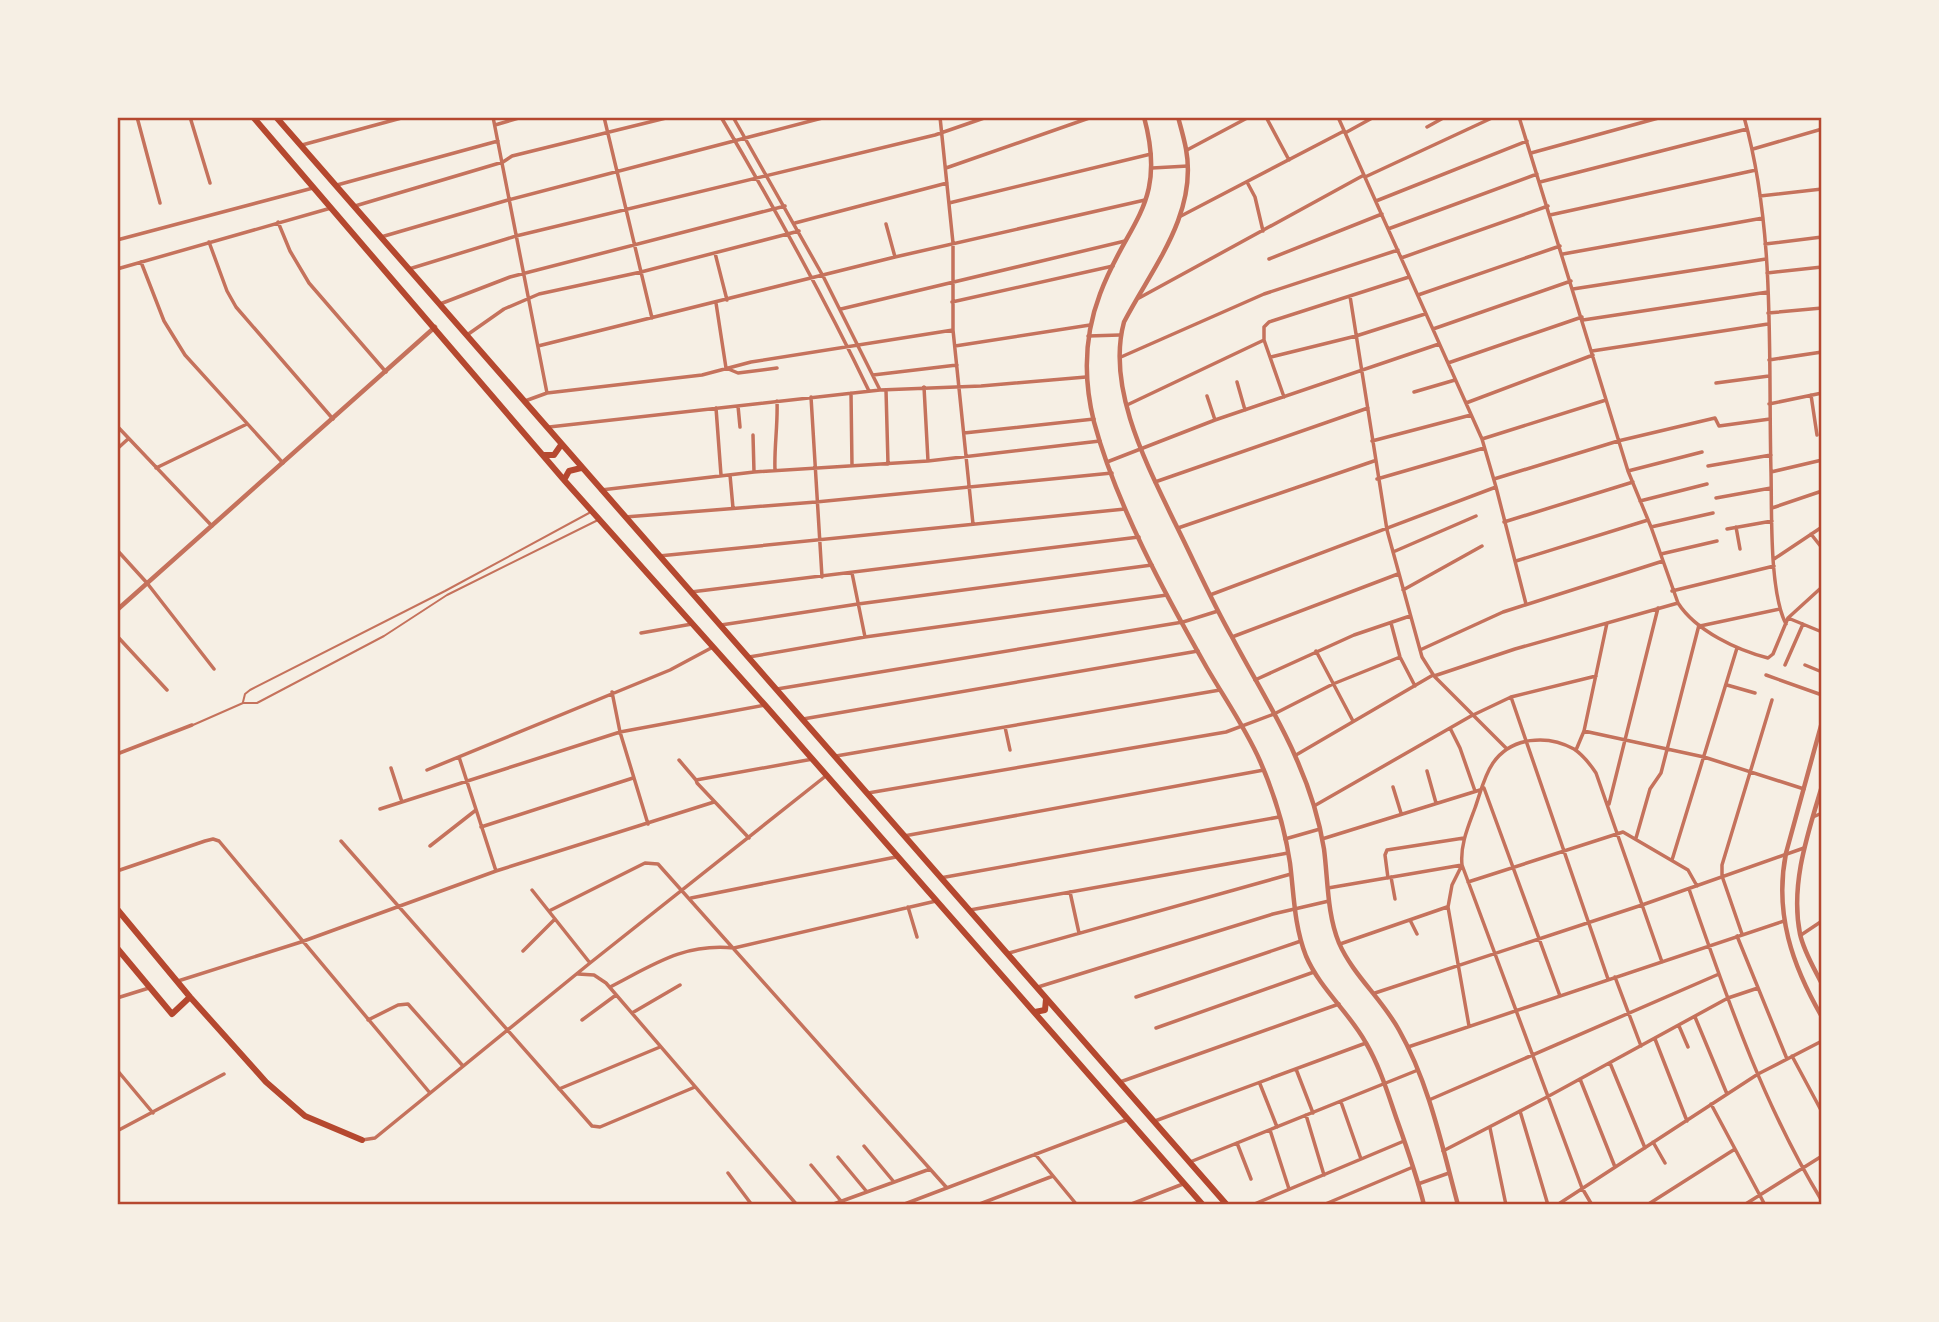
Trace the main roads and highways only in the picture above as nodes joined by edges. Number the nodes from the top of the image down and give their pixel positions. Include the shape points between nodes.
1 (253, 117) edge
2 (276, 117) edge
3 (561, 445) junction
4 (543, 455) junction
5 (581, 468) junction
6 (564, 480) junction
7 (117, 909) edge
8 (117, 948) edge
9 (190, 997) junction
10 (1046, 999) junction
11 (1035, 1012) junction
12 (1065, 1020) junction
13 (1054, 1034) junction
14 (362, 1140) road end
15 (1203, 1205) edge
16 (1227, 1205) edge

1 - 4 main road
2 - 3 main road
3 - 4 main road via 554,455
3 - 5 main road
4 - 6 main road
5 - 6 main road via 569,471
5 - 10 main road
6 - 11 main road
7 - 9 main road
8 - 9 main road via 172,1014
9 - 14 main road via 298,1111
10 - 11 main road via 1045,1010
10 - 12 main road
11 - 13 main road
12 - 13 main road via 1057,1023
12 - 16 main road
13 - 15 main road

